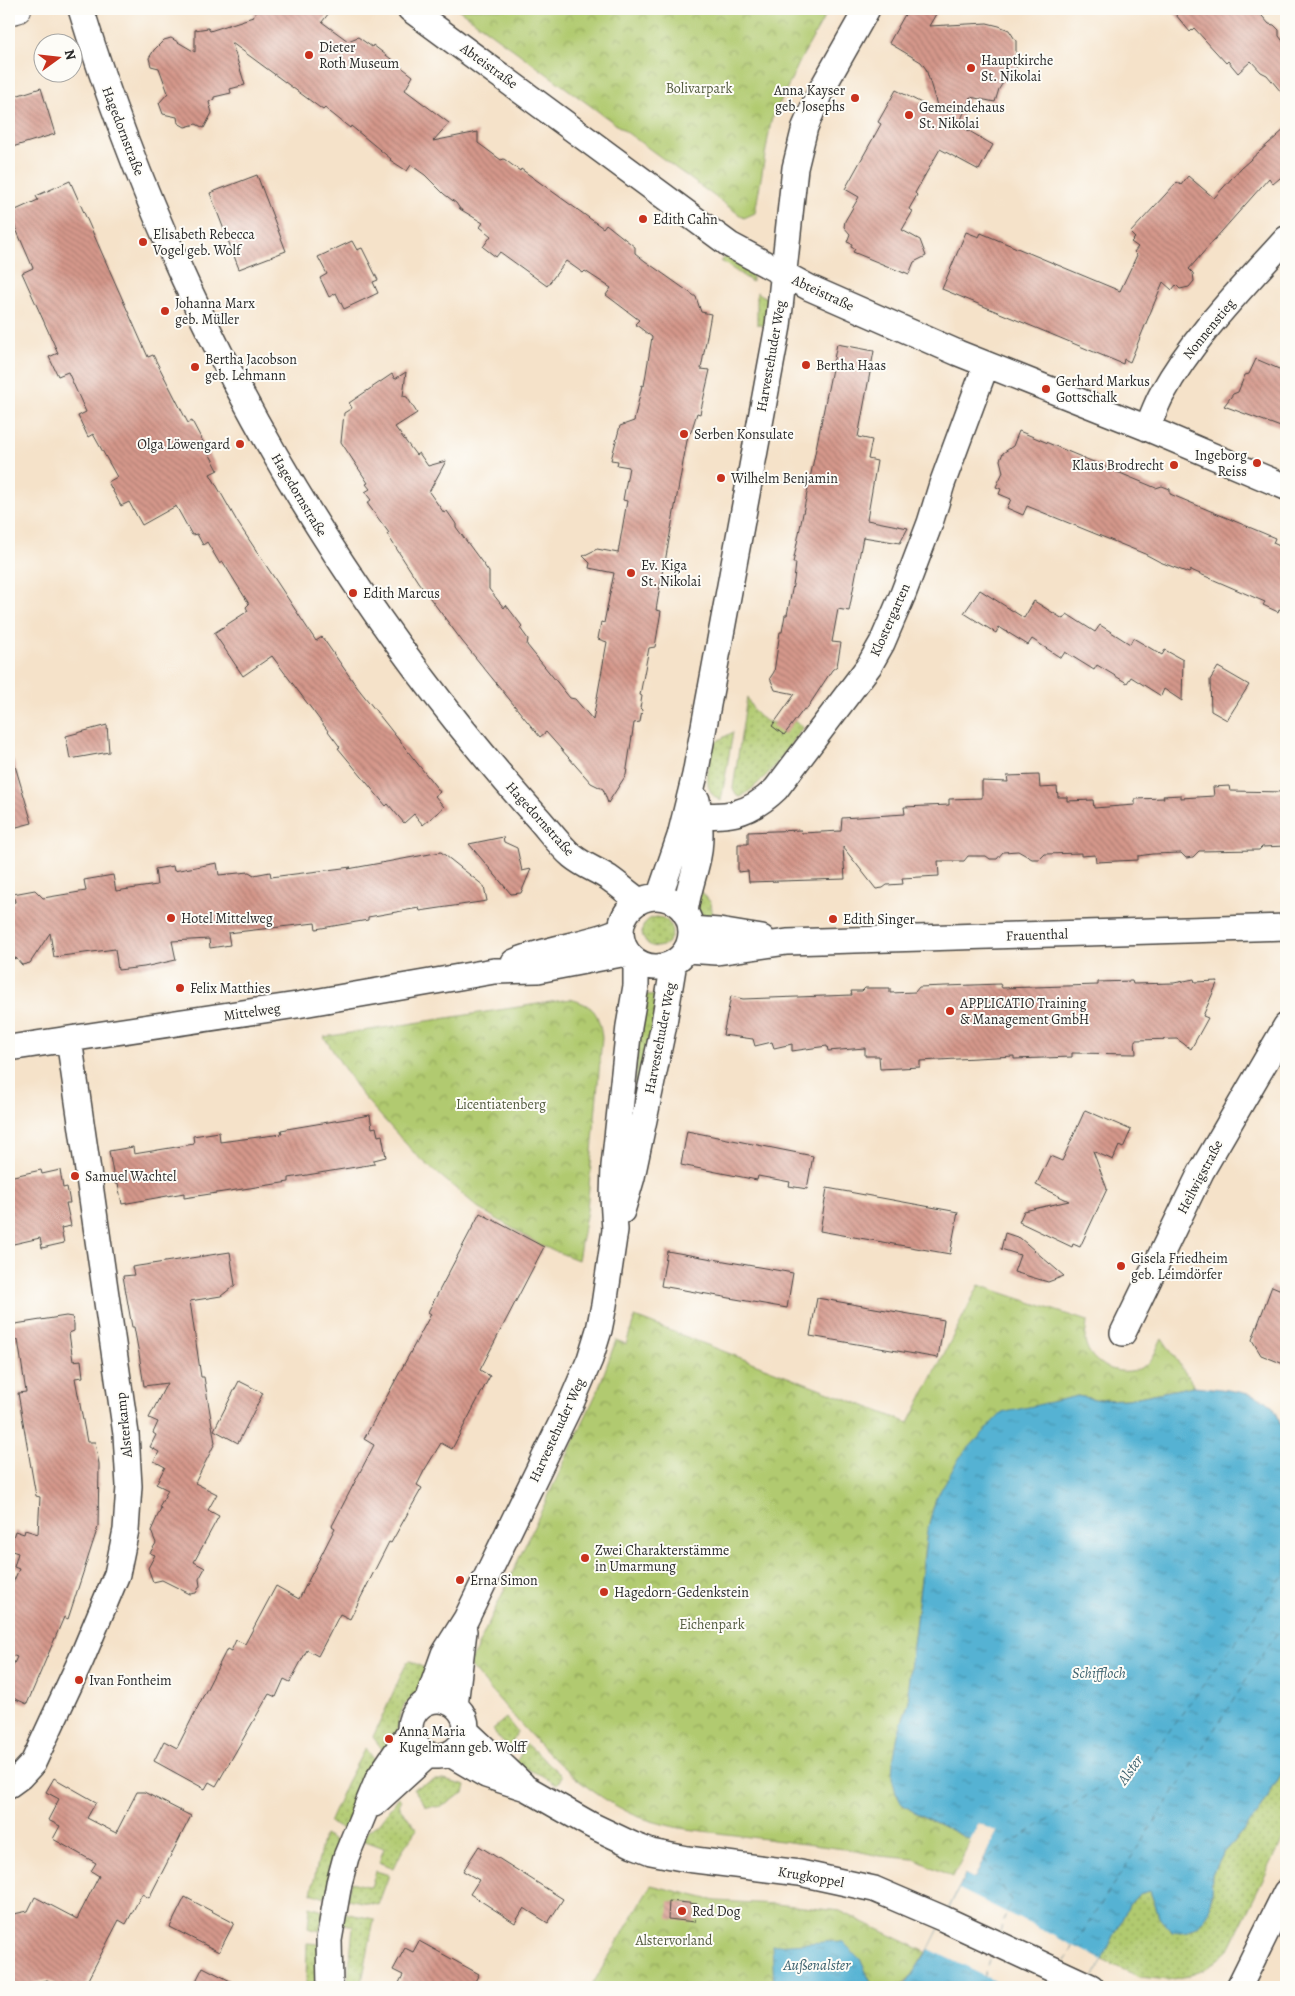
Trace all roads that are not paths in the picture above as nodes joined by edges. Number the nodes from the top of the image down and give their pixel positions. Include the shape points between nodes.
1 (17, 9) edge
2 (81, 9) edge
3 (410, 9) edge
4 (867, 9) edge
5 (9, 11) edge
6 (1286, 239) edge
7 (784, 274) junction
8 (986, 365) junction
9 (1147, 428) junction
10 (1286, 487) edge
11 (693, 814) junction
12 (649, 899) junction
13 (1286, 927) edge
14 (621, 930) junction
15 (684, 939) junction
16 (632, 958) junction
17 (494, 971) junction
18 (1286, 1026) edge
19 (69, 1039) junction
20 (9, 1048) edge
21 (615, 1230) junction
22 (1123, 1333) dead end
23 (466, 1619) junction
24 (427, 1702) junction
25 (455, 1705) junction
26 (466, 1731) junction
27 (410, 1732) junction
28 (439, 1754) junction
29 (9, 1785) edge
30 (526, 1788) junction
31 (362, 1817) junction
32 (1286, 1892) edge
33 (330, 1987) edge
34 (1090, 1987) edge
35 (1239, 1987) edge

1 - 5 main road
2 - 12 street, Hagedornstraße via 102,77 174,259 219,353 321,533 411,664 481,753 570,855
3 - 7 street, Abteistraße via 730,245
4 - 7 street, Harvestehuder Weg via 820,92 805,127 791,195
6 - 9 street, Nonnenstieg via 1182,363 1162,394
7 - 8 street, Abteistraße
7 - 11 street, Harvestehuder Weg via 778,326 695,775
8 - 9 street, Abteistraße
8 - 11 street, Klostergarten via 903,594 869,666 767,798 733,815
9 - 10 street, Abteistraße
11 - 12 street, Harvestehuder Weg
11 - 15 street, Harvestehuder Weg via 698,853 687,895
12 - 14 street, Harvestehuder Weg via 625,915
12 - 15 street via 674,902
13 - 15 street, Frauenthal via 787,942 717,952
14 - 16 street, Harvestehuder Weg via 622,943
14 - 17 street, Mittelweg via 534,953
15 - 16 street, Harvestehuder Weg via 663,966 654,967
15 - 21 street, Harvestehuder Weg via 632,1177
16 - 17 street, Mittelweg via 620,954 538,970
16 - 21 street, Harvestehuder Weg via 636,986 614,1166
17 - 19 street, Mittelweg via 323,1001
18 - 22 street, Heilwigstraße via 1201,1172
19 - 20 street, Mittelweg
19 - 29 street, Alsterkamp via 126,1434 129,1486 126,1530 117,1574 81,1660 33,1763
21 - 23 street, Harvestehuder Weg via 604,1306 590,1359
23 - 24 street, Harvestehuder Weg via 444,1654
23 - 25 street, Harvestehuder Weg
24 - 25 street via 441,1700
24 - 27 street, Harvestehuder Weg via 415,1711
25 - 26 street via 464,1716
26 - 28 street, Harvestehuder Weg via 461,1745
26 - 30 street, Krugkoppel
27 - 28 street via 416,1746
27 - 31 street, Harvestehuder Weg via 378,1779
28 - 30 street, Krugkoppel
28 - 31 street, Harvestehuder Weg
30 - 34 street, Krugkoppel via 616,1838 651,1852 800,1873 874,1890
31 - 33 street, Harvestehuder Weg via 346,1857 335,1904 329,1940
32 - 35 street

